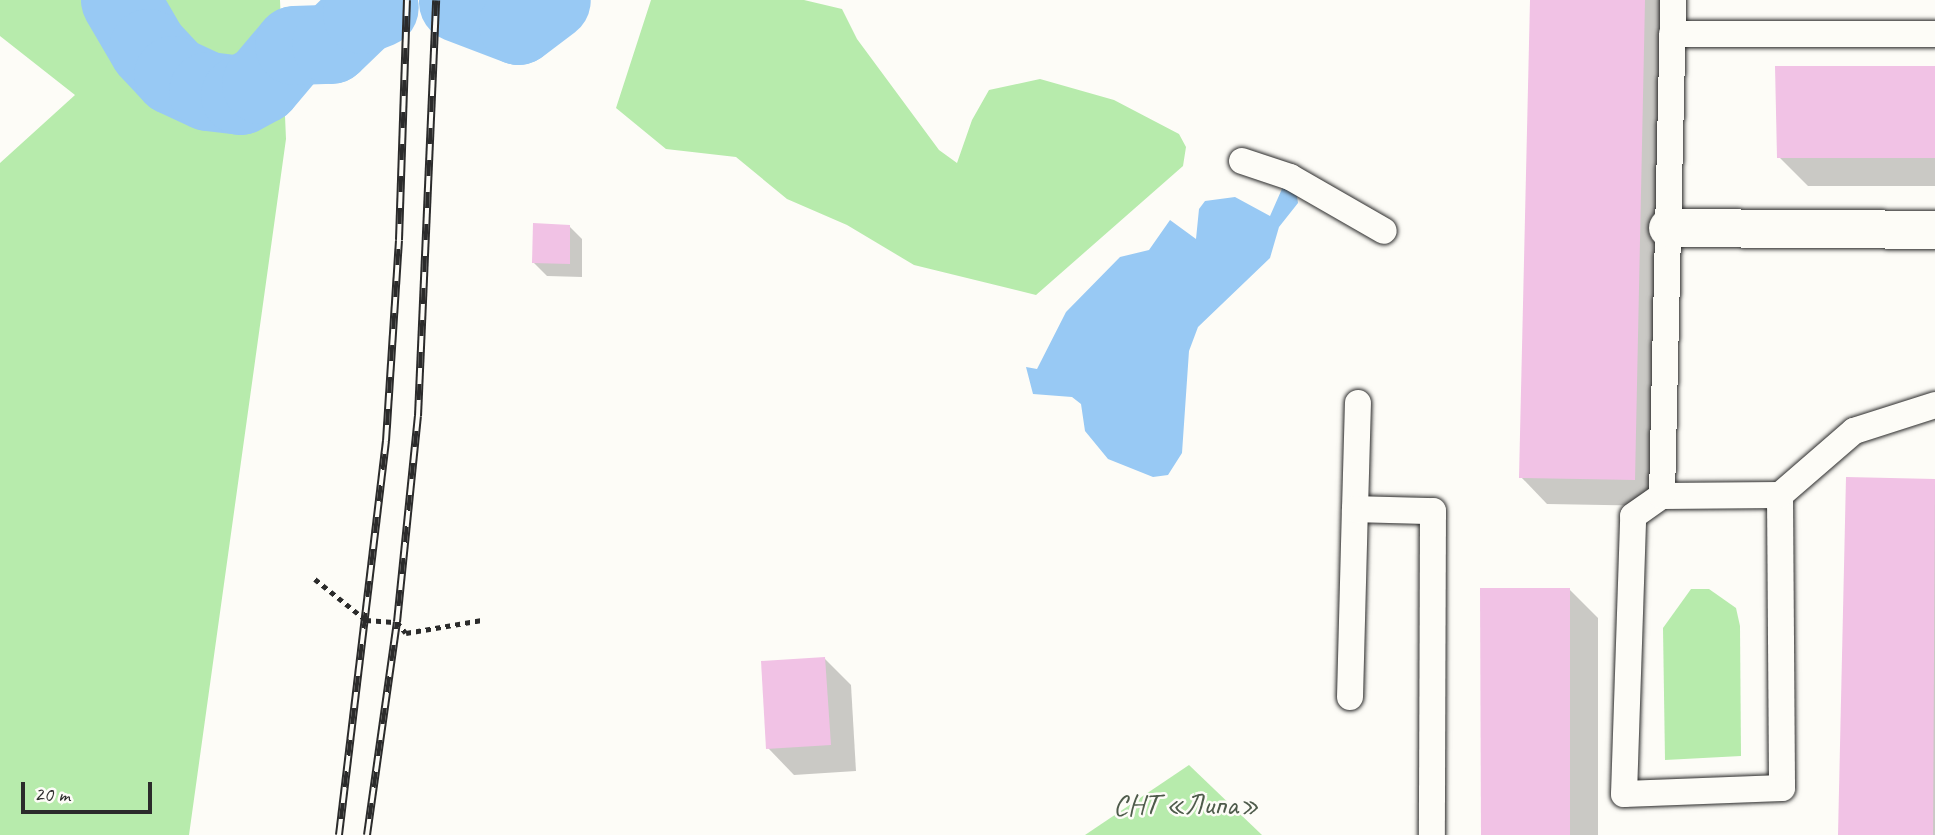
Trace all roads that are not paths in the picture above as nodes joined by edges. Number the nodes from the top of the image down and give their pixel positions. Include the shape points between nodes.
1 (1673, 0) edge
2 (1672, 34) junction
3 (1935, 34) edge
4 (1242, 161) dead end
5 (1668, 228) junction
6 (1935, 230) edge
7 (1384, 231) dead end
8 (1358, 403) dead end
9 (1935, 405) edge
10 (1780, 495) junction
11 (1662, 496) junction
12 (1355, 509) junction
13 (1350, 697) dead end
14 (1432, 835) edge

1 - 2 lane
2 - 3 lane
2 - 5 lane
4 - 7 lane via 1290,177
5 - 6 street
5 - 11 lane
8 - 12 lane
9 - 10 lane via 1854,431
10 - 11 lane
10 - 11 lane via 1782,788 1624,794 1633,516
12 - 13 lane
12 - 14 lane via 1433,511

